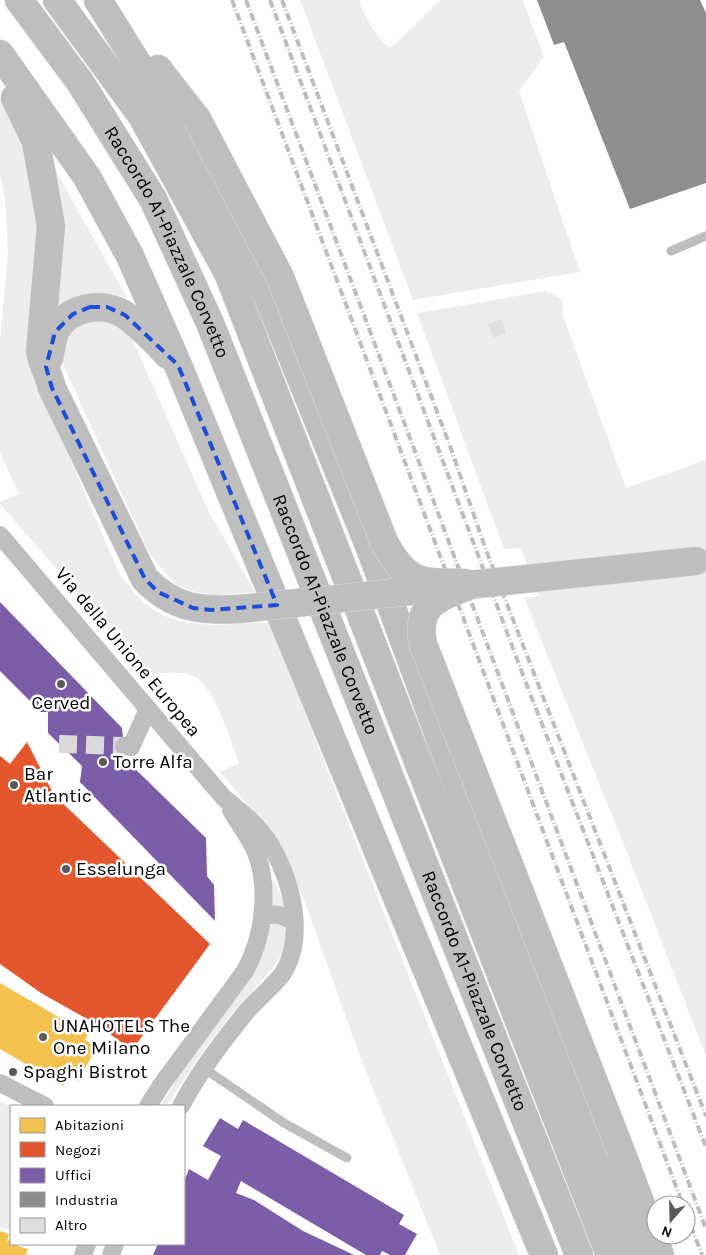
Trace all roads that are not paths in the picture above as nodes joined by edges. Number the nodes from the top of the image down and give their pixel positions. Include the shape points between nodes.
1 (19, 0) edge
2 (57, 0) edge
3 (98, 0) edge
4 (105, 0) edge
5 (0, 54) edge
6 (0, 67) edge
7 (706, 236) edge
8 (671, 251) dead end
9 (178, 364) junction
10 (46, 367) junction
11 (4, 544) edge
12 (701, 561) edge
13 (473, 584) junction
14 (148, 710) junction
15 (124, 746) dead end
16 (223, 797) junction
17 (262, 917) junction
18 (294, 922) junction
19 (205, 1069) junction
20 (0, 1083) edge
21 (44, 1105) edge
22 (149, 1105) edge
23 (183, 1105) edge
24 (347, 1158) dead end
25 (544, 1255) edge
26 (578, 1255) edge
27 (610, 1255) edge
28 (636, 1255) edge
29 (660, 1255) edge

1 - 26 highway, Raccordo A1-Piazzale Corvetto via 80,82 153,200 210,323
2 - 27 highway, Raccordo A1-Piazzale Corvetto via 142,116 228,273
3 - 28 highway via 178,129 266,292 370,548 539,1007
4 - 13 highway, bridge via 197,119 280,277 385,544 397,565 405,573 425,581
5 - 9 highway via 87,177 130,256
6 - 10 highway via 36,142 51,226 40,351
7 - 8 lane
9 - 10 highway via 124,314 108,307 90,307 62,322 55,332
9 - 25 highway
10 - 13 highway, bridge via 52,388 145,579 173,601 193,608 240,609
11 - 14 street, Via della Unione Europea
12 - 13 highway, bridge
13 - 29 highway, bridge via 428,606 421,622 423,644
14 - 15 street via 131,747
14 - 16 street, Via della Unione Europea
16 - 17 street, Via della Unione Europea via 258,857
16 - 18 street, Via della Unione Europea via 262,832 288,883
17 - 18 street via 278,914
17 - 22 street, Via della Unione Europea via 255,952 246,971
18 - 19 street, Via della Unione Europea via 290,956 283,973 246,1012
19 - 23 street, Via della Unione Europea
19 - 24 lane via 284,1123
20 - 21 street

